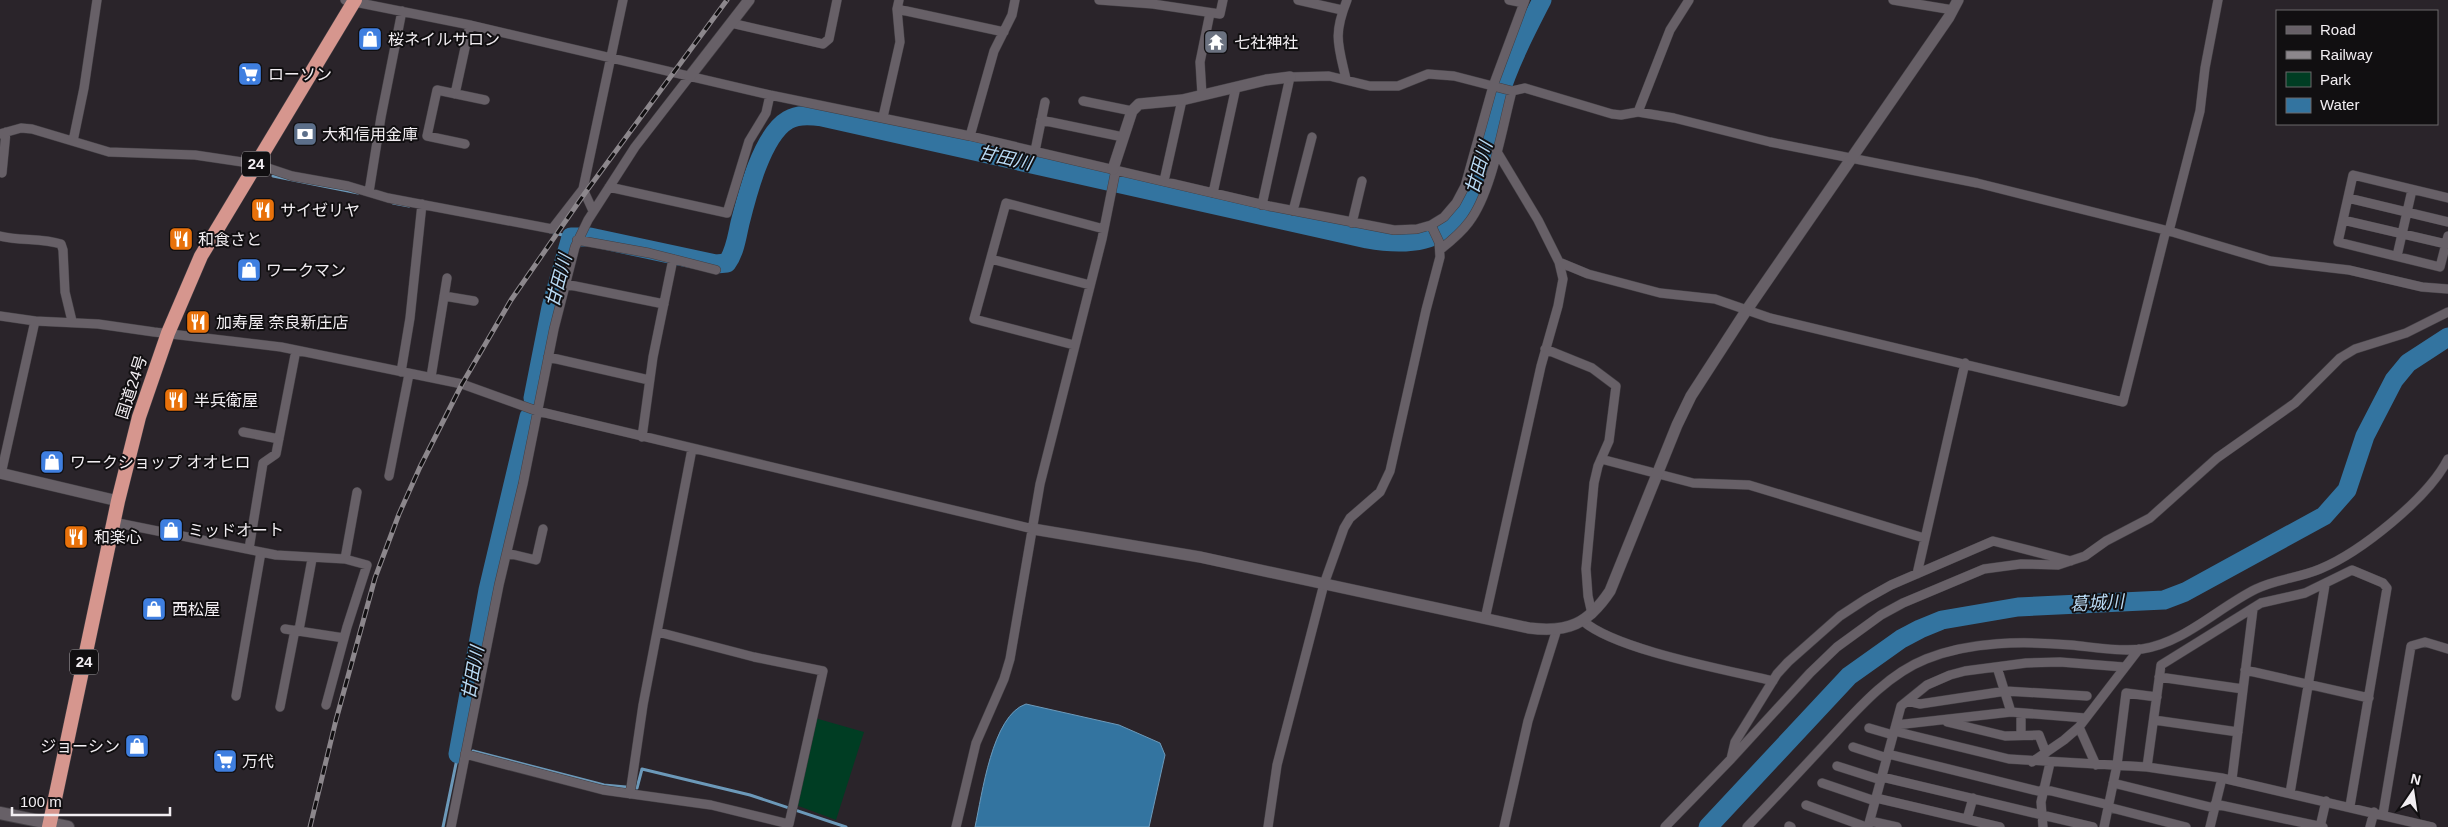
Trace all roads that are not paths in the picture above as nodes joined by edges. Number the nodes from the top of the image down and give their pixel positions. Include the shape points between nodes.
1 (96, 0) edge
2 (623, 0) edge
3 (749, 0) edge
4 (837, 0) edge
5 (1015, 0) edge
6 (1099, 0) edge
7 (1223, 0) edge
8 (1298, 0) edge
9 (1347, 0) edge
10 (1510, 0) edge
11 (1689, 0) edge
12 (1893, 0) edge
13 (2218, 0) edge
14 (351, 1) edge
15 (1525, 2) edge
16 (898, 5) edge
17 (1956, 5) edge
18 (1342, 10) junction
19 (402, 11) junction
20 (1210, 13) junction
21 (731, 23) junction
22 (470, 25) junction
23 (1004, 32) junction
24 (609, 57) junction
25 (690, 76) junction
26 (1290, 77) junction
27 (1346, 79) junction
28 (1495, 86) junction
29 (1236, 87) junction
30 (1510, 90) junction
31 (455, 94) junction
32 (770, 95) junction
33 (1202, 95) junction
34 (484, 100) dead end
35 (1182, 100) junction
36 (1083, 101) dead end
37 (1045, 102) dead end
38 (1132, 111) junction
39 (1638, 112) junction
40 (883, 117) junction
41 (1041, 120) junction
42 (3, 133) edge
43 (970, 136) junction
44 (1123, 137) junction
45 (1312, 138) dead end
46 (73, 141) junction
47 (465, 144) dead end
48 (1496, 150) junction
49 (1034, 151) junction
50 (1852, 158) junction
51 (256, 164) junction
52 (1115, 170) junction
53 (2, 173) dead end
54 (1164, 181) junction
55 (1362, 181) dead end
56 (610, 187) junction
57 (582, 189) junction
58 (2412, 190) junction
59 (369, 192) junction
60 (1212, 193) junction
61 (2348, 198) junction
62 (2448, 198) edge
63 (1262, 205) junction
64 (422, 208) junction
65 (593, 211) junction
66 (1293, 211) junction
67 (2407, 212) junction
68 (2343, 220) junction
69 (2448, 222) edge
70 (1352, 223) junction
71 (1432, 228) junction
72 (1104, 229) junction
73 (2168, 231) junction
74 (2402, 234) junction
75 (0, 236) edge
76 (578, 240) junction
77 (2447, 240) edge
78 (1440, 246) junction
79 (2397, 256) junction
80 (673, 259) junction
81 (991, 259) junction
82 (1559, 262) junction
83 (716, 270) dead end
84 (447, 278) dead end
85 (565, 284) junction
86 (1090, 285) junction
87 (2448, 288) edge
88 (444, 296) junction
89 (474, 301) dead end
90 (664, 304) junction
91 (1746, 311) junction
92 (2448, 312) edge
93 (0, 316) edge
94 (35, 321) junction
95 (72, 322) junction
96 (168, 333) junction
97 (1074, 344) junction
98 (1545, 349) junction
99 (296, 350) junction
100 (548, 358) junction
101 (1965, 363) junction
102 (405, 373) junction
103 (431, 377) junction
104 (649, 380) junction
105 (537, 411) junction
106 (243, 432) dead end
107 (642, 437) junction
108 (278, 439) junction
109 (692, 449) junction
110 (1601, 459) junction
111 (2448, 459) edge
112 (1, 473) edge
113 (1657, 474) junction
114 (389, 476) dead end
115 (357, 492) dead end
116 (118, 501) junction
117 (113, 522) junction
118 (543, 529) dead end
119 (1032, 530) junction
120 (1924, 538) junction
121 (249, 549) junction
122 (261, 552) junction
123 (507, 553) junction
124 (312, 559) junction
125 (345, 560) junction
126 (2073, 561) junction
127 (1917, 574) junction
128 (1324, 584) junction
129 (2325, 585) junction
130 (2253, 609) junction
131 (1588, 617) junction
132 (1485, 619) junction
133 (285, 629) dead end
134 (1557, 629) junction
135 (297, 630) junction
136 (658, 632) junction
137 (344, 638) junction
138 (2139, 649) junction
139 (2448, 649) edge
140 (1997, 667) junction
141 (2124, 667) junction
142 (2245, 670) junction
143 (2159, 677) junction
144 (1773, 681) junction
145 (2308, 684) junction
146 (2243, 689) junction
147 (2006, 691) junction
148 (236, 696) dead end
149 (2087, 696) dead end
150 (2157, 696) junction
151 (2368, 698) junction
152 (1907, 700) junction
153 (326, 705) dead end
154 (280, 707) dead end
155 (2016, 712) junction
156 (2085, 718) junction
157 (1942, 720) junction
158 (2154, 720) junction
159 (2078, 727) junction
160 (1869, 728) dead end
161 (1894, 731) junction
162 (2238, 732) junction
163 (2021, 736) junction
164 (1853, 746) dead end
165 (2046, 753) junction
166 (465, 754) junction
167 (1888, 756) junction
168 (1731, 759) junction
169 (2032, 762) junction
170 (2050, 763) junction
171 (2096, 765) junction
172 (1837, 766) dead end
173 (2117, 766) junction
174 (2148, 767) junction
175 (1881, 778) junction
176 (2222, 778) junction
177 (2232, 780) junction
178 (1822, 783) dead end
179 (2113, 783) junction
180 (2042, 790) junction
181 (2290, 793) junction
182 (630, 794) junction
183 (1972, 798) junction
184 (1876, 800) junction
185 (2326, 801) junction
186 (1806, 805) dead end
187 (2108, 806) junction
188 (2215, 806) junction
189 (2350, 806) junction
190 (0, 813) edge
191 (2378, 813) junction
192 (2041, 814) junction
193 (1967, 820) junction
194 (50, 825) edge
195 (1868, 825) edge
196 (68, 827) edge
197 (451, 827) edge
198 (956, 827) edge
199 (1268, 827) edge
200 (1504, 827) edge
201 (1665, 827) edge
202 (1747, 827) edge
203 (1898, 827) edge
204 (2000, 827) edge
205 (2042, 827) edge
206 (2093, 827) edge
207 (2104, 827) edge
208 (2186, 827) edge
209 (2210, 827) edge
210 (2321, 827) edge
211 (2370, 827) edge
212 (2432, 827) edge

1 - 46 street
2 - 24 street
3 - 21 street
4 - 21 street via 830,39 824,44
5 - 23 street
6 - 20 street
7 - 20 street via 1220,14
8 - 18 street
9 - 18 street
10 - 15 street
11 - 39 street via 1670,30
12 - 17 street
13 - 73 street via 2204,68 2200,111
14 - 19 street
14 - 51 highway, 国道24号 / 24
15 - 28 street
16 - 23 street
16 - 40 street via 900,42
17 - 50 street
18 - 27 street via 1337,39
19 - 22 street
19 - 59 street
20 - 33 street via 1200,62
21 - 25 street
22 - 24 street
22 - 31 street
23 - 43 street via 994,51
24 - 25 street
24 - 57 street
25 - 32 street
25 - 56 street via 656,118
26 - 27 street
26 - 29 street
26 - 63 street
27 - 28 street via 1370,86 1398,86 1428,74 1454,76
28 - 30 street
28 - 71 street via 1465,186 1456,203
29 - 33 street
29 - 60 street
30 - 39 street via 1525,88 1612,114
30 - 48 street
31 - 34 street
31 - 47 street via 437,90 427,136
32 - 40 street
32 - 56 street via 766,113 749,141 727,213
33 - 35 street
35 - 38 street via 1139,104
35 - 54 street
36 - 38 street
37 - 41 street
38 - 44 street
39 - 50 street
40 - 43 street
41 - 44 street
41 - 49 street
42 - 46 street via 32,129
42 - 53 street
43 - 49 street
44 - 52 street
45 - 66 street
46 - 51 street via 109,152 195,155
48 - 78 street via 1484,195 1476,211 1463,229
48 - 82 street
49 - 52 street
50 - 73 street via 1977,183
50 - 91 street
51 - 59 street via 292,176
51 - 96 highway, 国道24号 / 24 via 201,256
52 - 54 street
52 - 72 street
54 - 60 street
55 - 70 street
56 - 65 street
57 - 64 street via 552,229
57 - 65 street
58 - 61 street via 2353,175
58 - 62 street
58 - 67 street
59 - 64 street
60 - 63 street
61 - 67 street
61 - 68 street
63 - 66 street
64 - 102 street
65 - 76 street
66 - 70 street
67 - 69 street
67 - 74 street
68 - 74 street
68 - 79 street via 2338,242
70 - 71 street via 1394,230
71 - 78 street
72 - 81 street via 1006,203
72 - 86 street
73 - 87 street via 2270,261 2349,270 2422,287
73 - 101 street via 2123,402
74 - 77 street
74 - 79 street
75 - 95 street via 60,244
76 - 80 street
76 - 85 street
77 - 79 street via 2440,267
78 - 128 street via 1390,471 1380,492 1350,518 1344,528
80 - 83 street
80 - 90 street
81 - 86 street
81 - 97 street via 974,319
82 - 91 street via 1633,286 1670,295 1715,299
82 - 98 street via 1562,293
84 - 88 street
85 - 90 street
85 - 100 street
86 - 97 street
88 - 89 street
88 - 103 street
90 - 104 street
91 - 101 street
91 - 113 street via 1691,396
92 - 126 street via 2413,330 2355,349 2340,358 2295,404 2217,458 2150,518
93 - 94 street
94 - 95 street
94 - 112 street
95 - 96 street
96 - 99 street
96 - 116 highway, 国道24号 / 24 via 139,417
97 - 119 street
98 - 110 street via 1586,365 1616,386 1609,441
98 - 132 street
99 - 102 street
99 - 108 street
100 - 104 street
100 - 105 street
101 - 120 street
102 - 103 street
102 - 114 street
103 - 105 street via 462,384
104 - 107 street
105 - 107 street
105 - 123 street
106 - 108 street
107 - 109 street
108 - 121 street via 276,454 263,463
109 - 119 street
109 - 136 street
110 - 113 street
110 - 131 street via 1594,483 1586,569
111 - 138 street via 2420,498 2348,554 2318,570 2257,588 2188,630 2154,647
112 - 116 street
113 - 120 street via 1704,485 1749,486
113 - 131 street via 1610,591
115 - 125 street
116 - 117 highway, 国道24号 / 24
117 - 121 street
117 - 194 highway, 国道24号 / 24
118 - 123 street via 536,560
119 - 128 street via 1200,558
119 - 198 street via 1010,659 976,743
120 - 127 street
121 - 122 street
122 - 124 street
122 - 148 street
123 - 166 street
124 - 125 street
124 - 135 street
125 - 137 street via 367,565
126 - 127 street via 1993,541
126 - 168 street via 2058,565 2001,565 1984,569 1881,615 1837,647
127 - 144 street via 1891,585 1840,616 1788,662
128 - 132 street
128 - 199 street via 1277,765
129 - 130 street via 2261,603
129 - 145 street
129 - 151 street via 2352,570 2383,583 2387,588
130 - 142 street
130 - 143 street via 2161,666
131 - 134 street
131 - 144 street via 1600,632 1648,649
132 - 134 street via 1529,628
133 - 135 street
134 - 200 street via 1528,721
135 - 137 street
135 - 154 street
136 - 182 street via 643,704
136 - 182 street via 823,671 790,824 711,805
137 - 153 street
138 - 141 street
138 - 202 street via 2001,644 1946,652 1924,660 1879,689
139 - 191 street via 2425,642 2411,646
140 - 141 street via 2042,662
140 - 147 street
140 - 152 street via 1950,674
141 - 156 street
142 - 145 street
142 - 146 street
143 - 146 street
143 - 150 street
144 - 168 street via 1735,742
145 - 151 street
145 - 181 street
146 - 162 street
147 - 149 street
147 - 152 street via 1920,704
147 - 155 street
150 - 158 street
150 - 173 street via 2126,693
151 - 189 street
152 - 161 street via 1901,706
155 - 156 street
155 - 157 street
155 - 163 street
156 - 159 street
157 - 161 street
157 - 163 street via 2005,736
158 - 162 street
158 - 174 street
159 - 165 street
159 - 171 street
160 - 161 street
161 - 167 street
161 - 169 street
162 - 177 street
163 - 165 street via 2039,736
164 - 167 street
165 - 169 street
166 - 182 street
166 - 197 street
167 - 175 street
167 - 180 street
168 - 201 street
169 - 170 street
170 - 171 street
170 - 180 street
171 - 173 street
172 - 175 street
173 - 174 street
173 - 179 street
174 - 176 street
175 - 183 street
175 - 184 street
176 - 177 street
176 - 188 street
177 - 181 street
178 - 184 street
179 - 187 street
179 - 188 street
180 - 187 street
180 - 192 street
181 - 185 street
183 - 192 street
183 - 193 street
184 - 193 street
184 - 195 street
185 - 189 street
185 - 210 street
186 - 195 street
187 - 207 street
187 - 208 street
188 - 209 street
188 - 210 street
189 - 191 street
190 - 194 main road
191 - 211 street
191 - 212 street
192 - 205 street
192 - 206 street
193 - 204 street
194 - 196 main road
195 - 203 street

